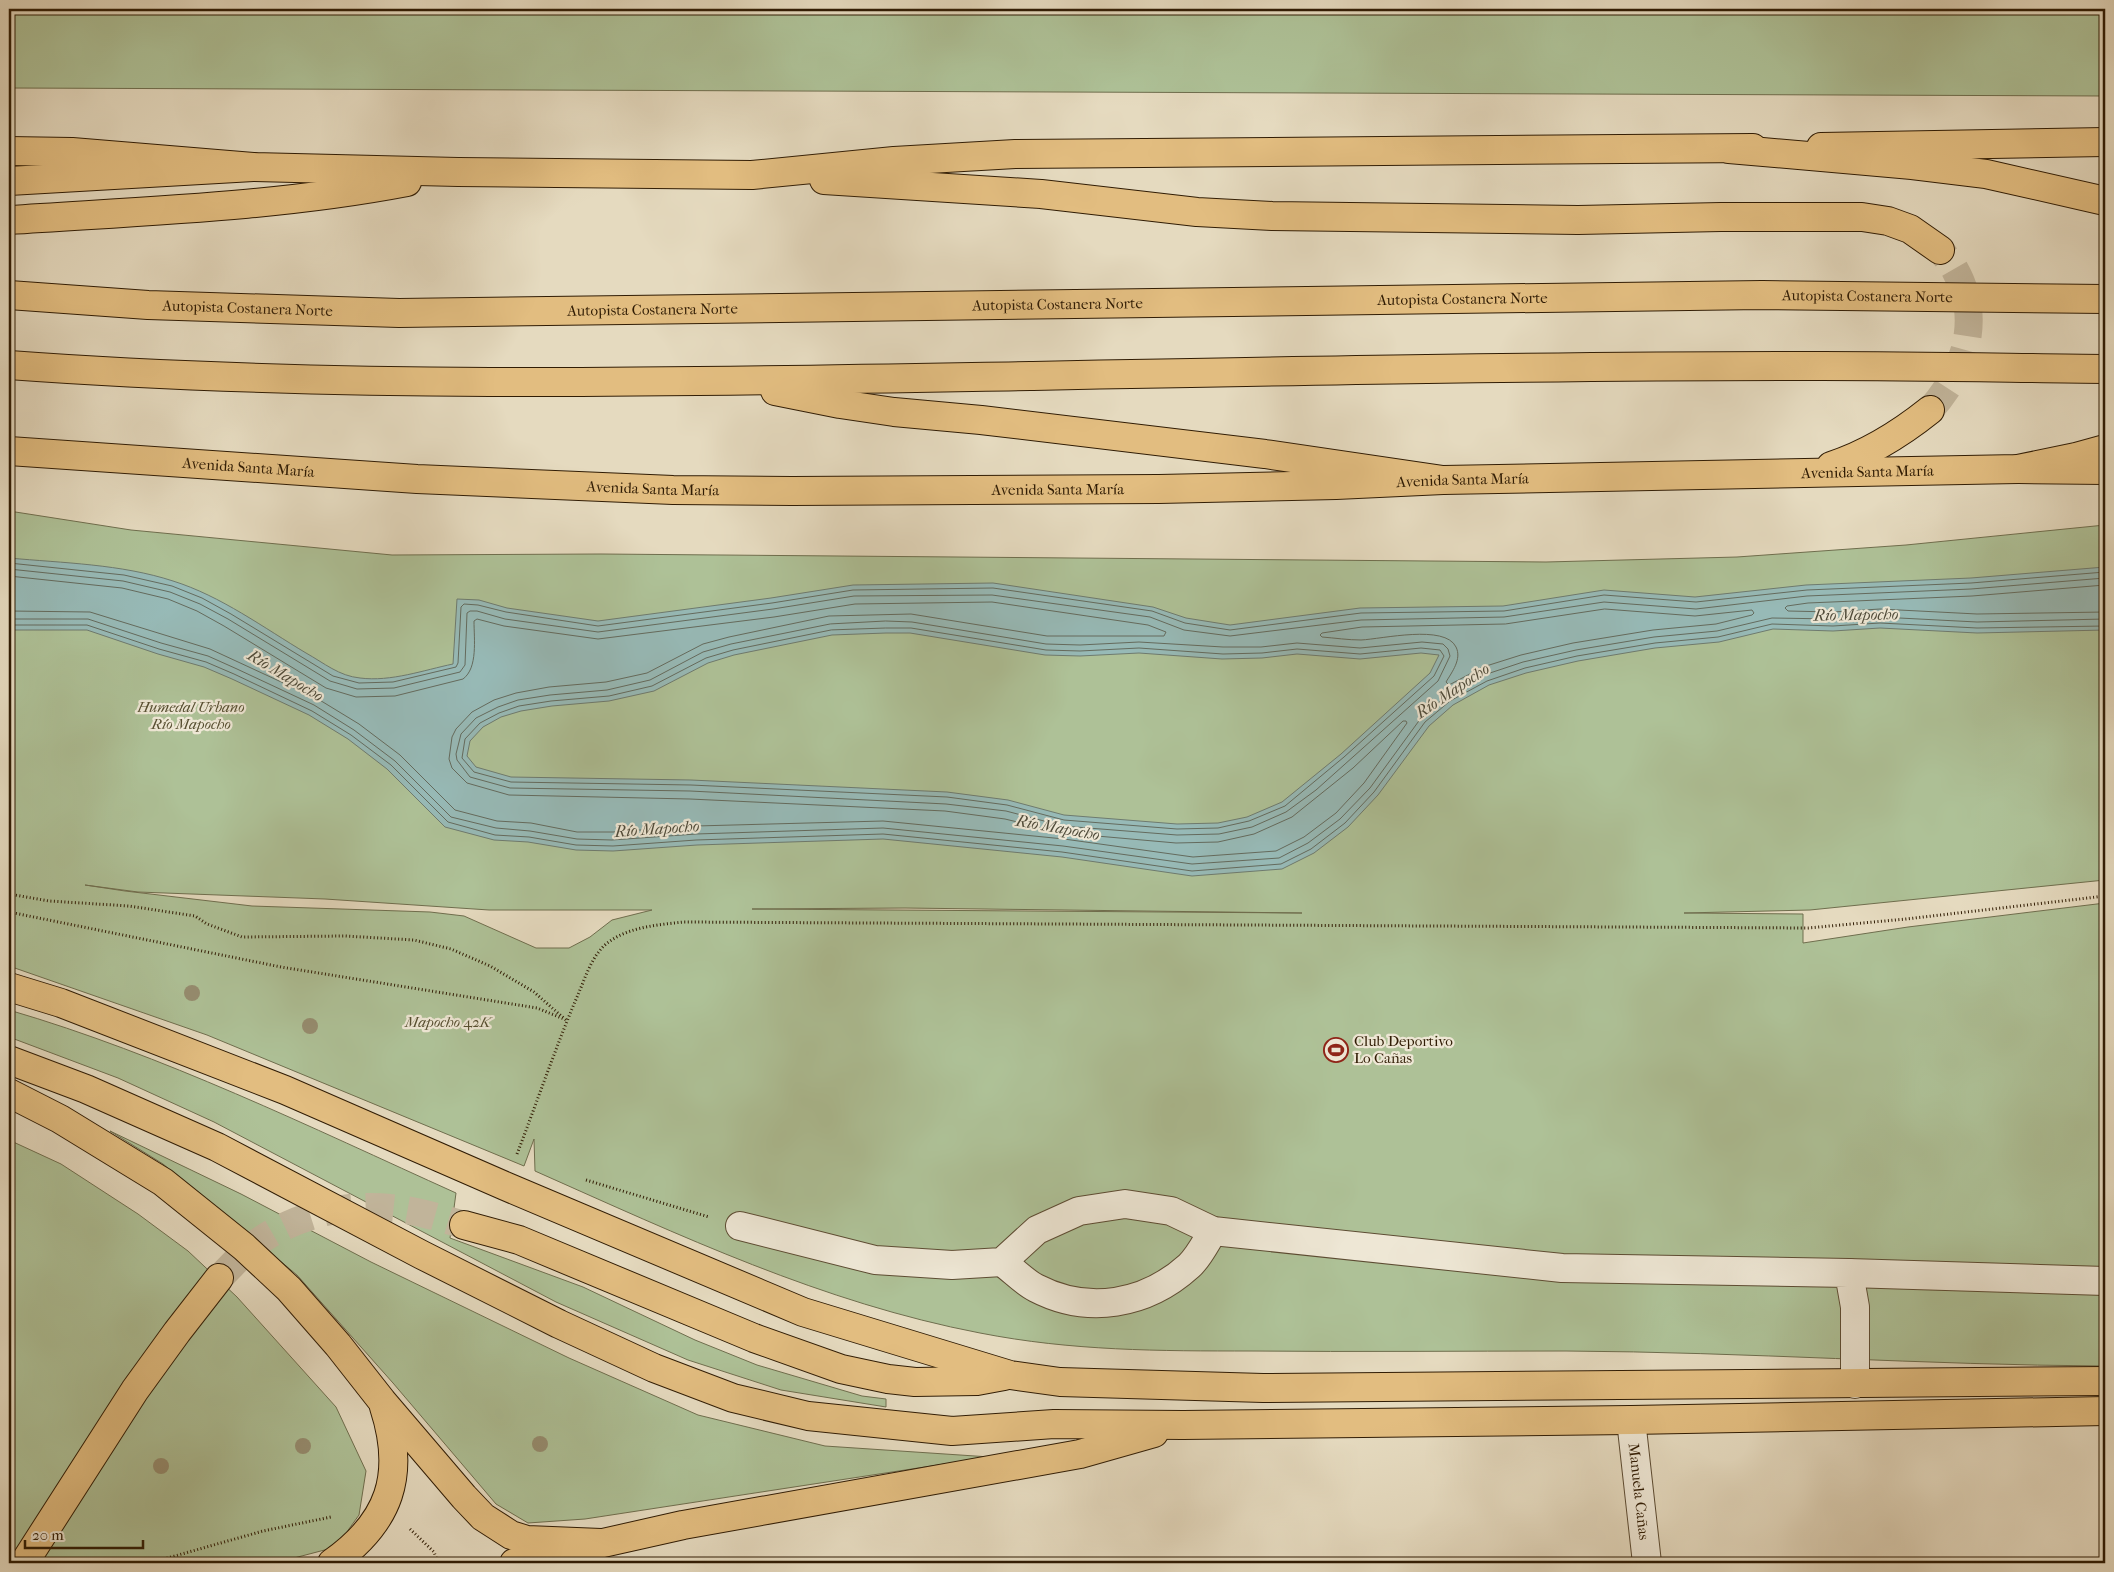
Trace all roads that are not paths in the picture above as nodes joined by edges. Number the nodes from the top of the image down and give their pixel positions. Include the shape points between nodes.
1 (2105, 142) edge
2 (1729, 149) junction
3 (9, 151) edge
4 (253, 167) junction
5 (458, 172) junction
6 (752, 175) junction
7 (9, 181) edge
8 (2105, 200) edge
9 (9, 220) edge
10 (1940, 250) tunnel mouth
11 (9, 295) edge
12 (2105, 299) edge
13 (9, 365) edge
14 (2105, 369) edge
15 (722, 381) junction
16 (1930, 410) tunnel mouth
17 (2105, 449) edge
18 (9, 450) edge
19 (2018, 469) junction
20 (2105, 470) edge
21 (1805, 473) junction
22 (1444, 480) junction
23 (9, 987) edge
24 (9, 1060) edge
25 (9, 1093) edge
26 (464, 1225) tunnel mouth
27 (740, 1226) road end
28 (1213, 1231) junction
29 (1002, 1262) junction
30 (1848, 1273) junction
31 (219, 1278) tunnel mouth
32 (2105, 1281) edge
33 (1010, 1375) junction
34 (2105, 1380) edge
35 (1855, 1384) junction
36 (382, 1401) junction
37 (2105, 1411) edge
38 (1631, 1420) junction
39 (1183, 1425) junction
40 (601, 1543) junction
41 (24, 1563) edge
42 (332, 1563) edge
43 (514, 1563) edge
44 (1647, 1563) edge

1 - 2 main road
2 - 6 main road via 1016,154 894,161
2 - 8 main road via 1986,174
3 - 4 main road via 72,152
4 - 5 main road
4 - 7 main road
5 - 6 main road
5 - 9 main road via 290,201
6 - 10 main road via 1041,194 1197,212 1272,216 1549,220 1862,217 1910,229
11 - 12 main road, Autopista Costanera Norte via 148,304 399,313 1762,295
13 - 15 main road via 289,380
14 - 15 main road via 1826,366 1486,368
15 - 22 main road via 894,412 1265,454
16 - 21 main road via 1908,428 1859,456
17 - 19 main road, Avenida Santa María
18 - 22 main road, Avenida Santa María via 417,479 674,490 918,492 1159,489
19 - 20 main road
19 - 21 main road, Avenida Santa María
21 - 22 main road, Avenida Santa María
23 - 33 main road via 61,1003 284,1090 803,1312
24 - 39 main road via 86,1089 201,1140 559,1324 654,1368 733,1398 808,1416 952,1431 1054,1424
25 - 36 main road via 60,1119 163,1182 244,1247 289,1289
26 - 33 main road via 519,1240 754,1338 842,1369 915,1382 976,1381
27 - 29 street via 875,1260 952,1265
28 - 29 street via 1171,1210 1125,1204 1079,1210 1037,1230
28 - 29 street via 1190,1265 1157,1290 1116,1303 1074,1302 1035,1287
28 - 30 street via 1562,1268
30 - 32 street
30 - 35 street via 1855,1307
31 - 41 main road via 135,1390
33 - 35 main road via 1060,1382 1263,1388
34 - 35 main road
36 - 40 main road via 473,1508 497,1527 527,1540
36 - 42 main road via 393,1448 388,1499 373,1526
37 - 38 main road
38 - 39 main road
38 - 44 street, Manuela Cañas
39 - 40 main road via 1080,1454
40 - 43 main road

